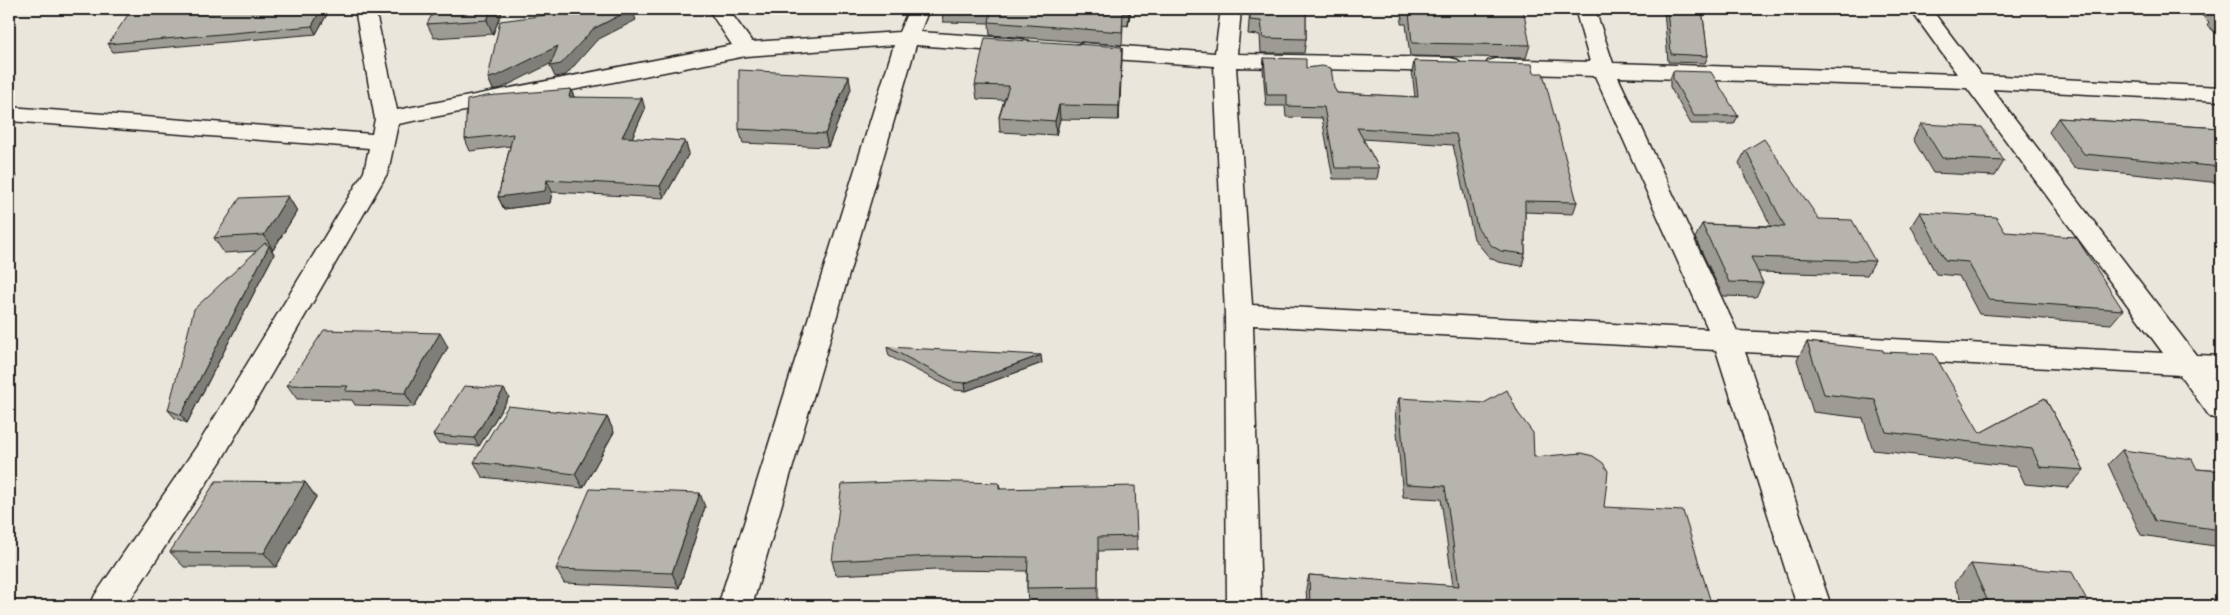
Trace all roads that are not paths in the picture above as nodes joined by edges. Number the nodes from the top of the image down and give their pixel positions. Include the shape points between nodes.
1 (365, 9) edge
2 (718, 9) edge
3 (919, 9) edge
4 (1231, 9) edge
5 (1585, 9) edge
6 (1920, 9) edge
7 (907, 38) junction
8 (746, 49) junction
9 (1226, 60) junction
10 (1603, 68) junction
11 (1973, 81) junction
12 (2221, 94) edge
13 (9, 114) edge
14 (385, 130) junction
15 (1239, 314) junction
16 (1727, 340) junction
17 (2190, 365) junction
18 (2221, 366) edge
19 (2221, 409) edge
20 (107, 606) edge
21 (735, 606) edge
22 (1244, 606) edge
23 (1814, 606) edge

1 - 14 street
2 - 8 street
3 - 7 street
4 - 9 street
5 - 10 street
6 - 11 street
7 - 8 street
7 - 9 street
7 - 21 street
8 - 14 street
9 - 10 street
9 - 15 street
10 - 11 street
10 - 16 street
11 - 12 street
11 - 17 street
13 - 14 street
14 - 20 street via 376,172 210,452
15 - 16 street
15 - 22 street
16 - 17 street
16 - 23 street
17 - 18 street
17 - 19 street

